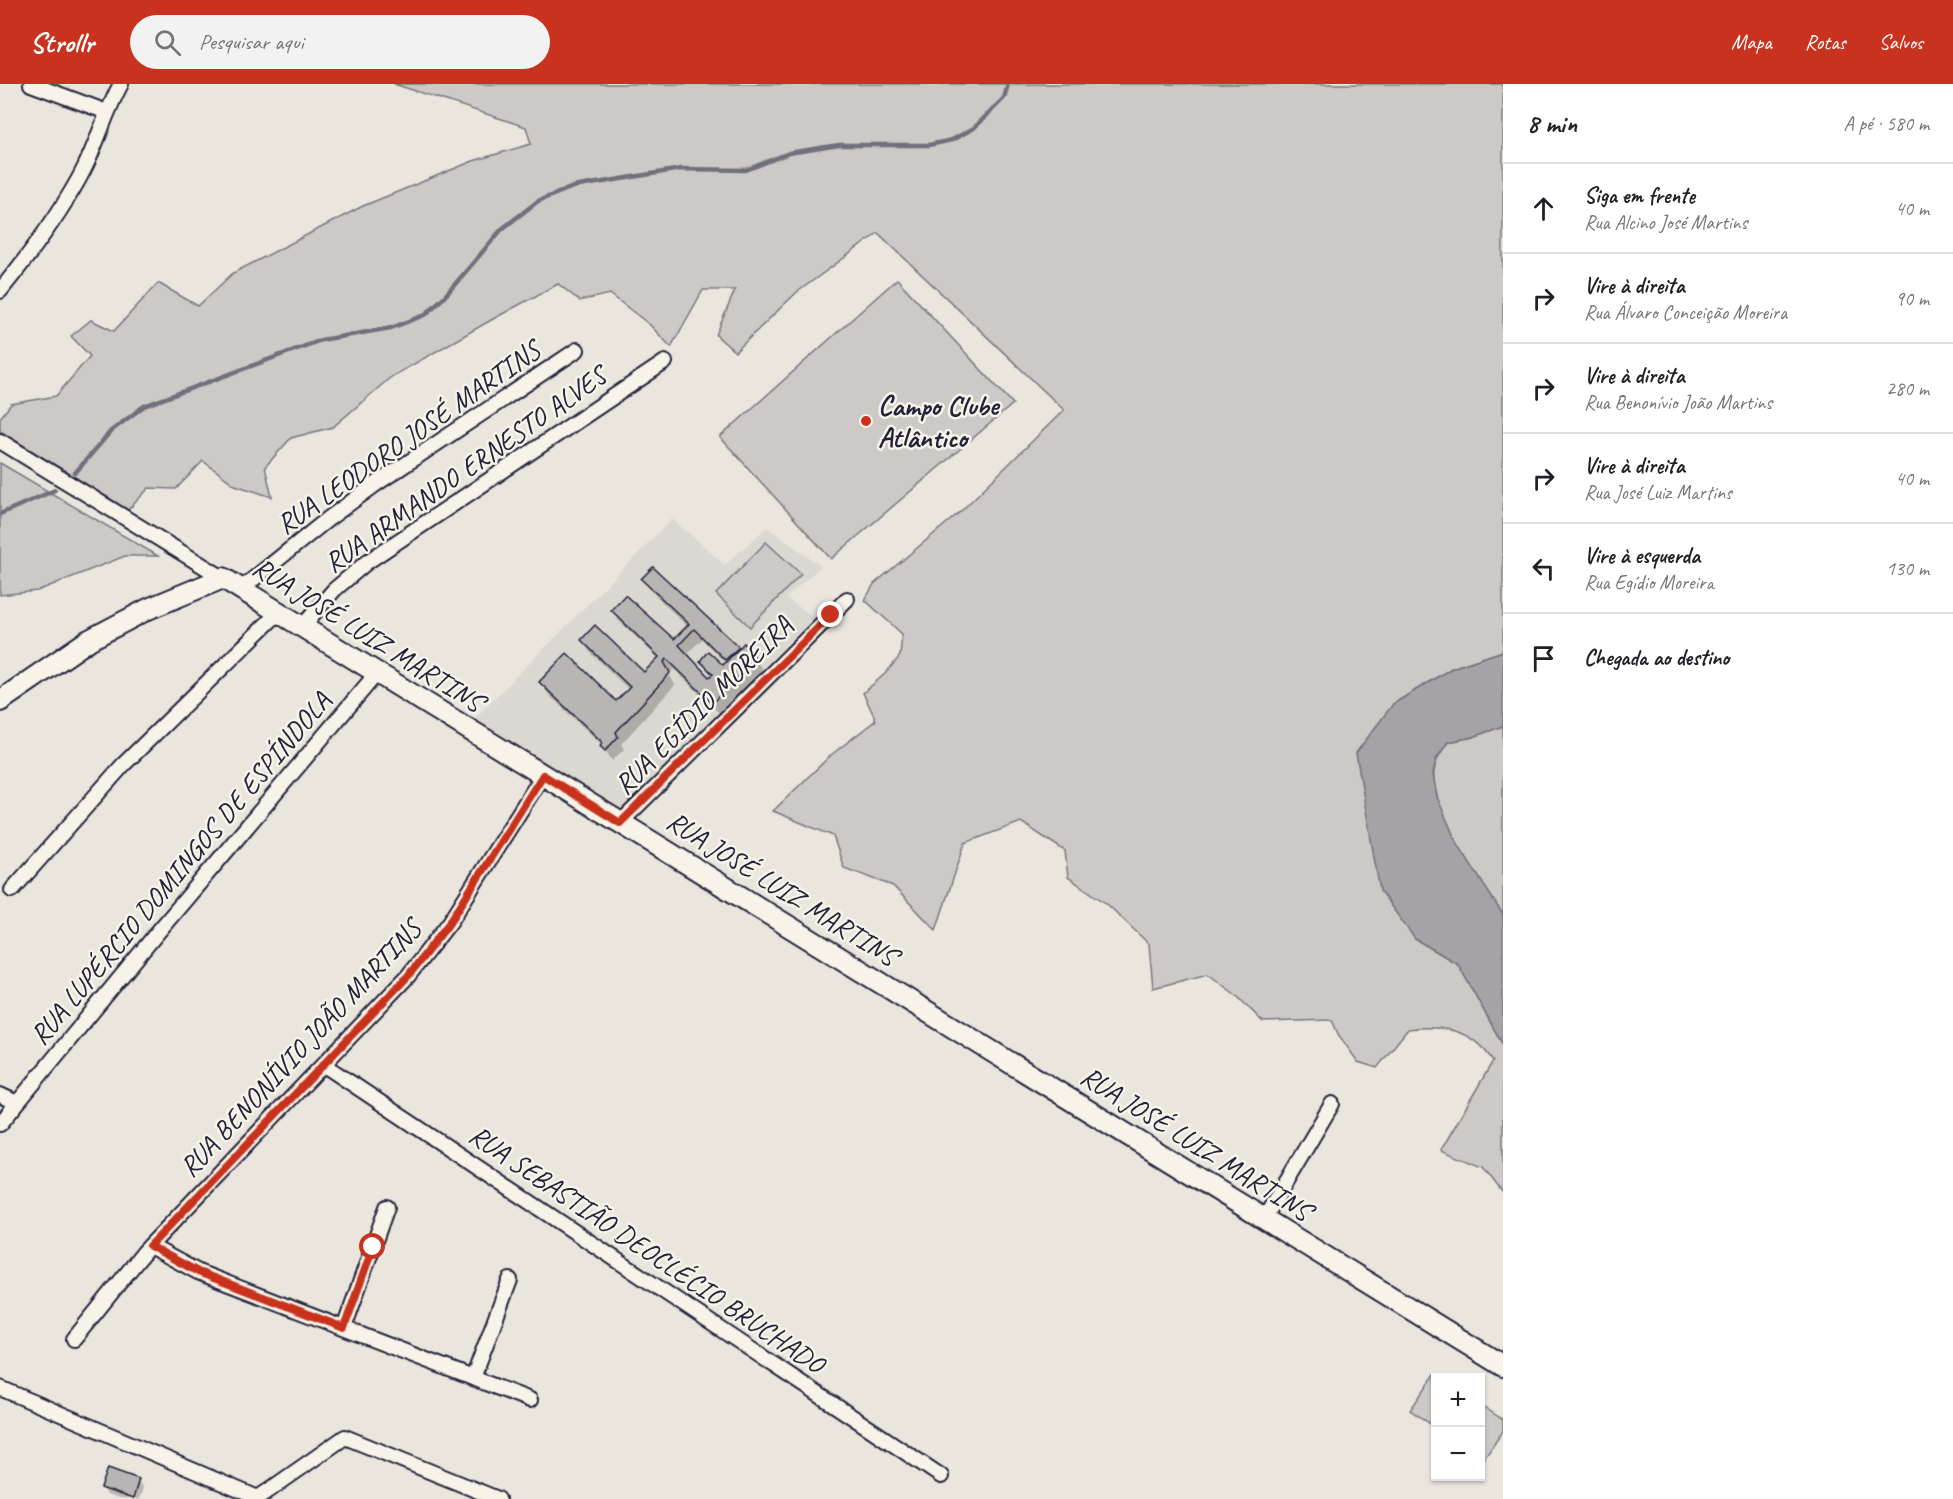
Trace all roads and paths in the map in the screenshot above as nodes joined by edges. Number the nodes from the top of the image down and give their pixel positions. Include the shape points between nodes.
1 (31, 84) edge
2 (121, 84) edge
3 (107, 112) junction
4 (0, 291) edge
5 (578, 350) dead end
6 (665, 362) dead end
7 (0, 441) edge
8 (223, 578) junction
9 (241, 589) junction
10 (847, 599) dead end
11 (279, 612) junction
12 (302, 627) junction
13 (377, 673) junction
14 (0, 700) edge
15 (543, 775) junction
16 (620, 823) junction
17 (12, 890) dead end
18 (324, 1065) junction
19 (0, 1095) edge
20 (17, 1103) junction
21 (1332, 1104) dead end
22 (0, 1124) edge
23 (387, 1207) dead end
24 (1264, 1219) junction
25 (150, 1246) junction
26 (510, 1280) dead end
27 (344, 1328) junction
28 (74, 1339) dead end
29 (1503, 1366) edge
30 (473, 1378) junction
31 (0, 1388) edge
32 (530, 1400) dead end
33 (941, 1476) dead end
34 (259, 1498) edge
35 (498, 1499) edge

1 - 3 street
2 - 3 street
3 - 4 street via 69,194
5 - 9 street, RUA LEODORO JOSÉ MARTINS via 376,484
6 - 12 street, RUA ARMANDO ERNESTO ALVES via 367,562 334,590
7 - 8 street, RUA JOSÉ LUIZ MARTINS
8 - 9 main road, RUA JOSÉ LUIZ MARTINS
8 - 14 main road via 148,609 89,640
9 - 11 main road, RUA JOSÉ LUIZ MARTINS
10 - 16 street, RUA EGÍDIO MOREIRA
11 - 12 main road, RUA JOSÉ LUIZ MARTINS
11 - 17 street via 123,765
12 - 13 main road, RUA JOSÉ LUIZ MARTINS
13 - 15 main road, RUA JOSÉ LUIZ MARTINS
13 - 20 street, RUA LUPÉRCIO DOMINGOS DE ESPÍNDOLA
15 - 16 main road, RUA JOSÉ LUIZ MARTINS
15 - 18 street, RUA BENONÍVIO JOÃO MARTINS via 430,949
16 - 24 main road, RUA JOSÉ LUIZ MARTINS
18 - 25 street, RUA BENONÍVIO JOÃO MARTINS
18 - 33 street, RUA SEBASTIÃO DEOCLÉCIO BRUCHADO
19 - 20 street
20 - 22 street, RUA LUPÉRCIO DOMINGOS DE ESPÍNDOLA
21 - 24 street
23 - 27 street
24 - 29 main road, RUA JOSÉ LUIZ MARTINS
25 - 27 street via 198,1272
25 - 28 street, RUA BENONÍVIO JOÃO MARTINS
26 - 30 street
27 - 30 street
30 - 32 street
31 - 34 street
34 - 35 street via 345,1437

